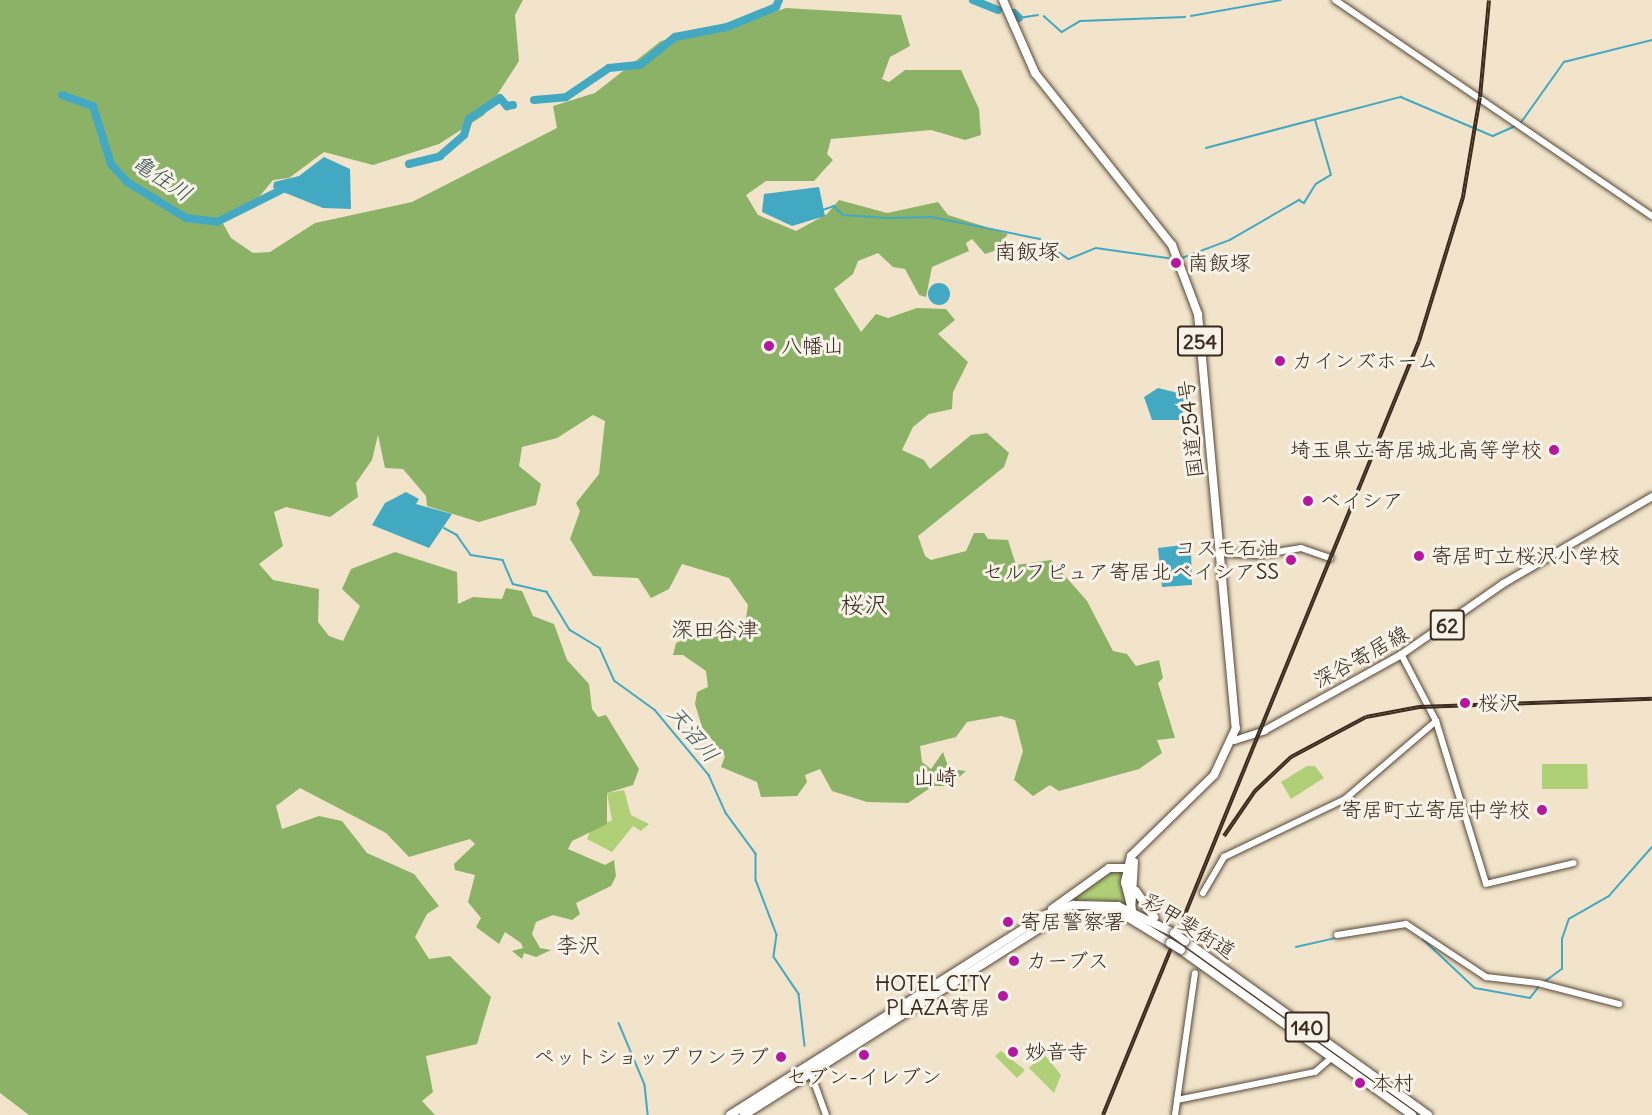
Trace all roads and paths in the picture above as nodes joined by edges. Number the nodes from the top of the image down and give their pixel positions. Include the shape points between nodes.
1 (1002, 0) edge
2 (1335, 0) edge
3 (1652, 216) edge
4 (1652, 496) edge
5 (1222, 553) junction
6 (1330, 558) dead end
7 (1401, 654) junction
8 (1436, 721) junction
9 (1234, 740) junction
10 (1574, 863) dead end
11 (1130, 867) junction
12 (1134, 888) junction
13 (1203, 893) dead end
14 (1130, 914) junction
15 (1045, 915) junction
16 (1161, 924) junction
17 (1337, 935) dead end
18 (1195, 973) dead end
19 (1619, 1004) dead end
20 (1331, 1058) junction
21 (809, 1069) junction
22 (1177, 1100) junction
23 (730, 1115) edge
24 (744, 1115) edge
25 (826, 1115) edge
26 (1175, 1115) edge
27 (1412, 1115) edge
28 (1428, 1115) edge

1 - 5 highway, 国道254号 / 254 via 1035,74 1180,259 1198,314
2 - 3 street
4 - 7 main road, 深谷寄居線 / 62 via 1503,583
5 - 6 street via 1258,555 1301,548
5 - 9 highway, 国道254号 / 254
7 - 8 street
7 - 9 main road, 深谷寄居線 / 62 via 1264,730
8 - 10 street via 1486,884
8 - 13 street via 1345,799 1224,857
9 - 11 highway via 1214,775 1143,842
11 - 12 highway
11 - 14 highway via 1125,891
11 - 15 highway via 1109,868
12 - 14 highway
12 - 16 highway
14 - 15 highway, 彩甲斐街道 / 140 via 1091,904
14 - 16 highway, 彩甲斐街道 / 140
14 - 20 highway, 彩甲斐街道 / 140, bridge
14 - 21 highway, 彩甲斐街道 / 140 via 1089,911 1048,922
15 - 21 highway, 彩甲斐街道 / 140
16 - 28 highway, 彩甲斐街道 / 140, bridge
17 - 19 street via 1406,924 1486,977 1538,983
18 - 22 street
20 - 22 street via 1315,1072
20 - 27 highway, 彩甲斐街道 / 140
21 - 23 highway, 彩甲斐街道 / 140
21 - 24 highway, 彩甲斐街道 / 140
21 - 25 street
22 - 26 street

